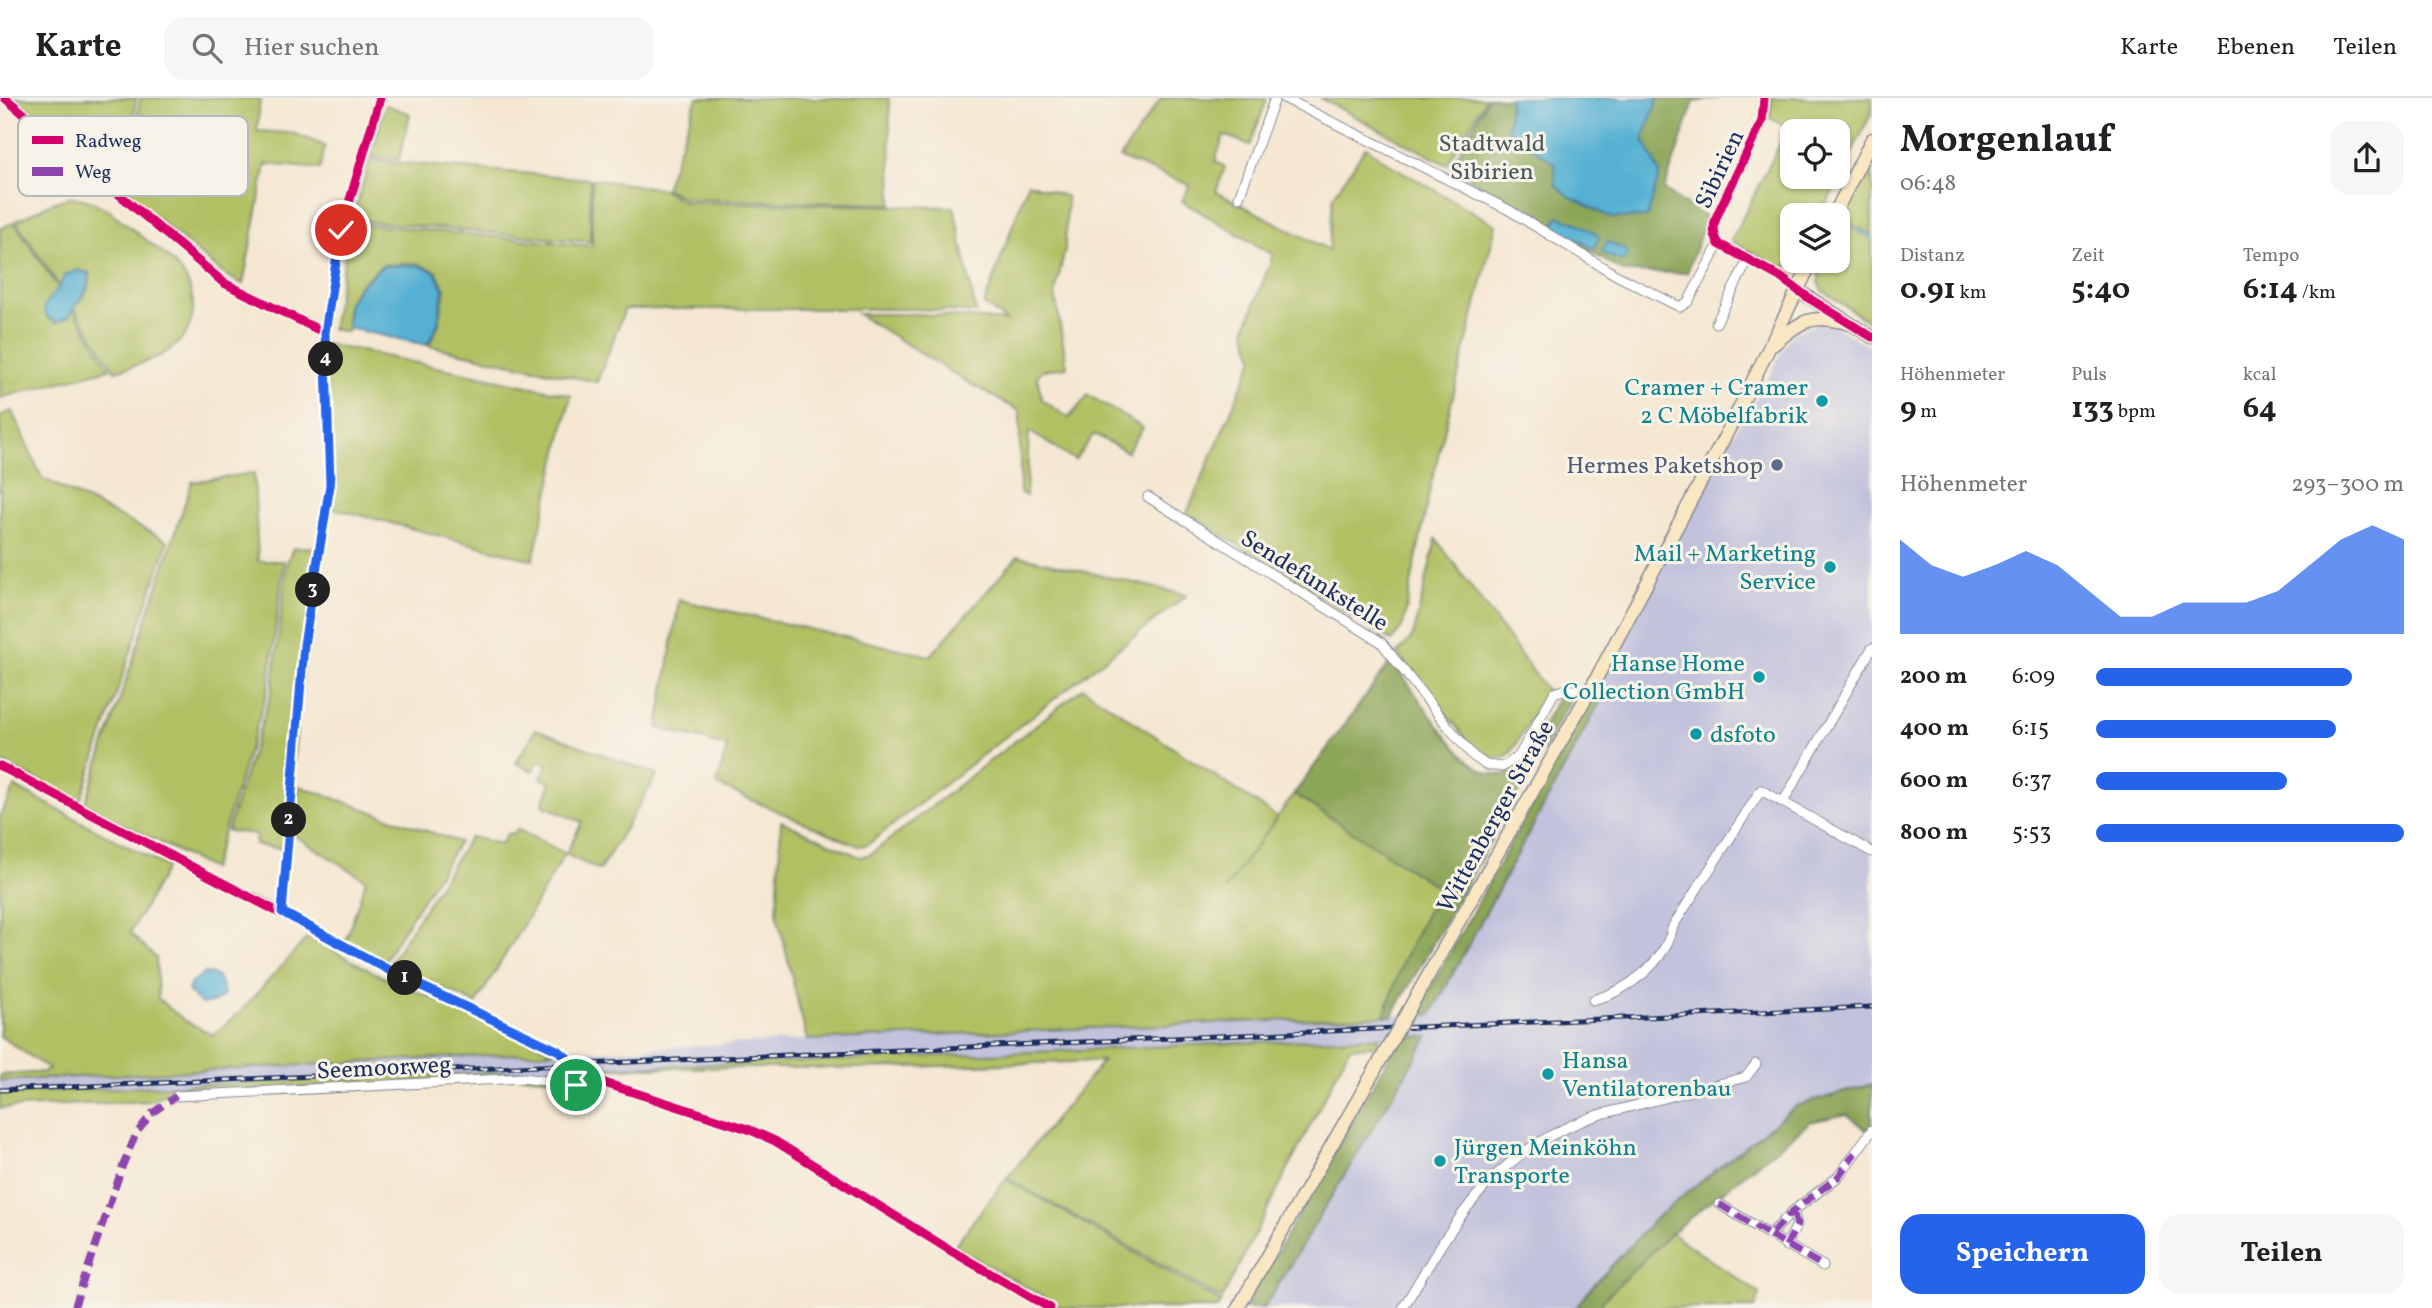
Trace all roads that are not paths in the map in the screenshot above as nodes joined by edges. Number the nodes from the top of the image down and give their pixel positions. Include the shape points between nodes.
1 (5, 98) edge
2 (380, 98) edge
3 (1275, 98) edge
4 (1284, 98) edge
5 (1765, 98) edge
6 (26, 116) edge
7 (1872, 139) edge
8 (120, 196) edge
9 (1239, 197) dead end
10 (1840, 203) edge
11 (1719, 244) junction
12 (1748, 260) junction
13 (1806, 273) edge
14 (1797, 290) junction
15 (1716, 323) dead end
16 (1850, 324) junction
17 (325, 333) junction
18 (1872, 337) edge
19 (1768, 349) junction
20 (1148, 497) dead end
21 (1872, 648) edge
22 (1588, 694) junction
23 (1783, 802) junction
24 (1872, 852) edge
25 (253, 897) dead end
26 (282, 912) junction
27 (1592, 1000) dead end
28 (1756, 1063) dead end
29 (592, 1079) junction
30 (624, 1089) dead end
31 (176, 1097) dead end
32 (1872, 1130) edge
33 (1719, 1204) dead end
34 (1793, 1211) junction
35 (1770, 1235) junction
36 (1786, 1246) junction
37 (1823, 1266) dead end
38 (1238, 1308) edge
39 (1403, 1308) edge

1 - 6 street
2 - 17 street via 341,230
3 - 9 street
4 - 11 street via 1507,209 1679,307 1688,302
5 - 11 street, Sibirien via 1762,121 1713,225
7 - 10 main road
8 - 17 street via 224,284
11 - 12 street, Sibirien
12 - 14 street, Sibirien
12 - 15 street
13 - 14 main road, Wittenberger Straße
14 - 16 main road, Sibirien
14 - 19 main road, Wittenberger Straße
16 - 18 main road, Sibirien
16 - 19 main road via 1820,318 1803,321
17 - 26 street via 330,485 304,645
19 - 22 main road, Wittenberger Straße
20 - 22 street, Sendefunkstelle via 1381,642 1450,729 1486,765 1502,767 1519,757 1554,693 1567,689
21 - 23 street
22 - 38 main road, Wittenberger Straße, bridge
23 - 24 street
23 - 27 street via 1761,790 1673,926 1670,941 1657,959 1623,989
25 - 26 street
26 - 29 street via 398,975 559,1051
28 - 39 street via 1746,1077 1598,1115 1532,1145 1472,1200
29 - 30 street
29 - 31 street, Seemoorweg via 576,1085 523,1078
32 - 34 street via 1838,1177
33 - 35 street
34 - 35 street
34 - 36 street via 1797,1225
35 - 36 street
36 - 37 street

